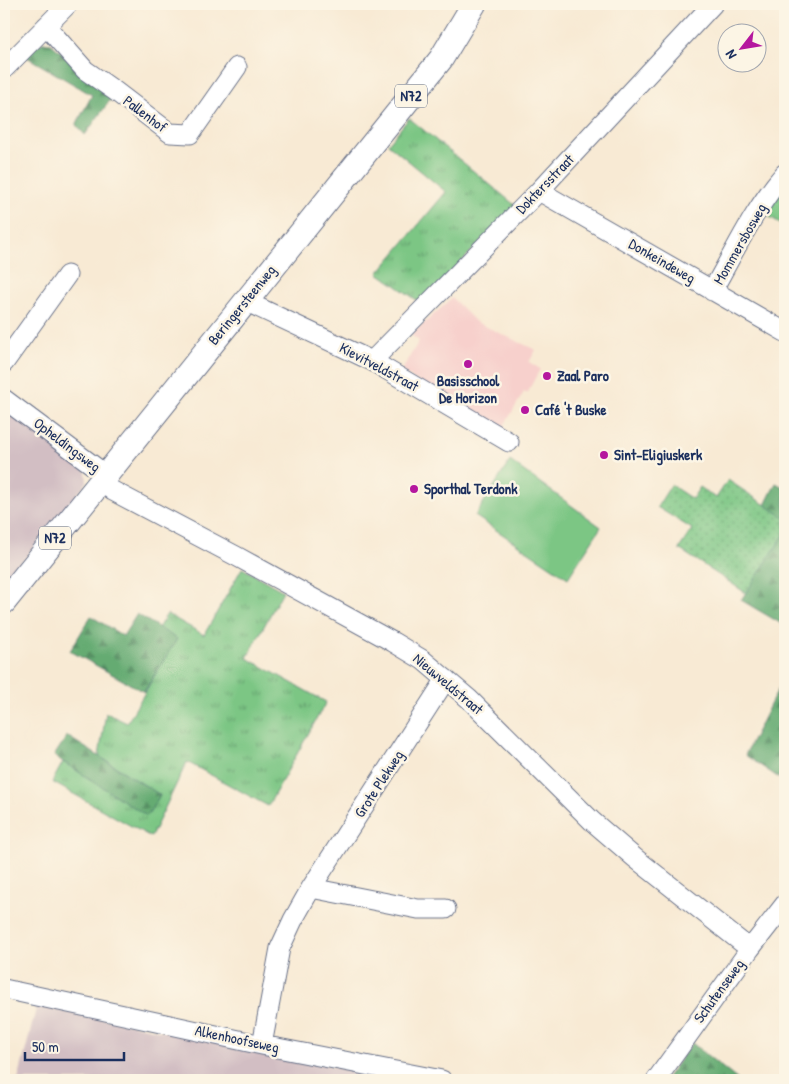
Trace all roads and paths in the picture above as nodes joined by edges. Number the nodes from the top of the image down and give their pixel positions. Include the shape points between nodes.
1 (68, 4) edge
2 (474, 4) edge
3 (713, 4) edge
4 (46, 26) junction
5 (237, 67) dead end
6 (4, 68) edge
7 (785, 173) edge
8 (539, 190) junction
9 (67, 275) dead end
10 (712, 291) junction
11 (246, 301) junction
12 (785, 332) edge
13 (372, 361) junction
14 (4, 363) edge
15 (4, 399) edge
16 (509, 442) dead end
17 (104, 478) junction
18 (4, 602) edge
19 (446, 679) junction
20 (311, 888) junction
21 (785, 904) edge
22 (446, 909) dead end
23 (750, 949) junction
24 (4, 989) edge
25 (262, 1045) junction
26 (442, 1080) edge
27 (656, 1080) edge

1 - 4 street
2 - 11 main road, Beringersteenweg / N72 via 441,59
3 - 8 street, Doktersstraat
4 - 5 street, Pallenhof via 85,70 170,133 190,134
4 - 6 street
7 - 10 street, Mommersbosweg via 768,195
8 - 10 street, Donkeindeweg
8 - 13 street, Doktersstraat
9 - 14 street
10 - 12 street, Donkeindeweg
11 - 13 street, Kievitveldstraat
11 - 17 main road, Beringersteenweg / N72
13 - 16 street, Kievitveldstraat
15 - 17 street, Opheldingsweg
17 - 18 main road, Beringersteenweg / N72
17 - 19 street, Nieuwveldstraat via 113,491 393,642
19 - 20 street, Grote Plekweg
19 - 23 street, Nieuwveldstraat via 592,820
20 - 22 street via 418,909
20 - 25 street, Grote Plekweg via 280,948
21 - 23 street, Schutenseweg
23 - 27 street, Schutenseweg
24 - 25 street, Alkenhoofseweg
25 - 26 street, Alkenhoofseweg

